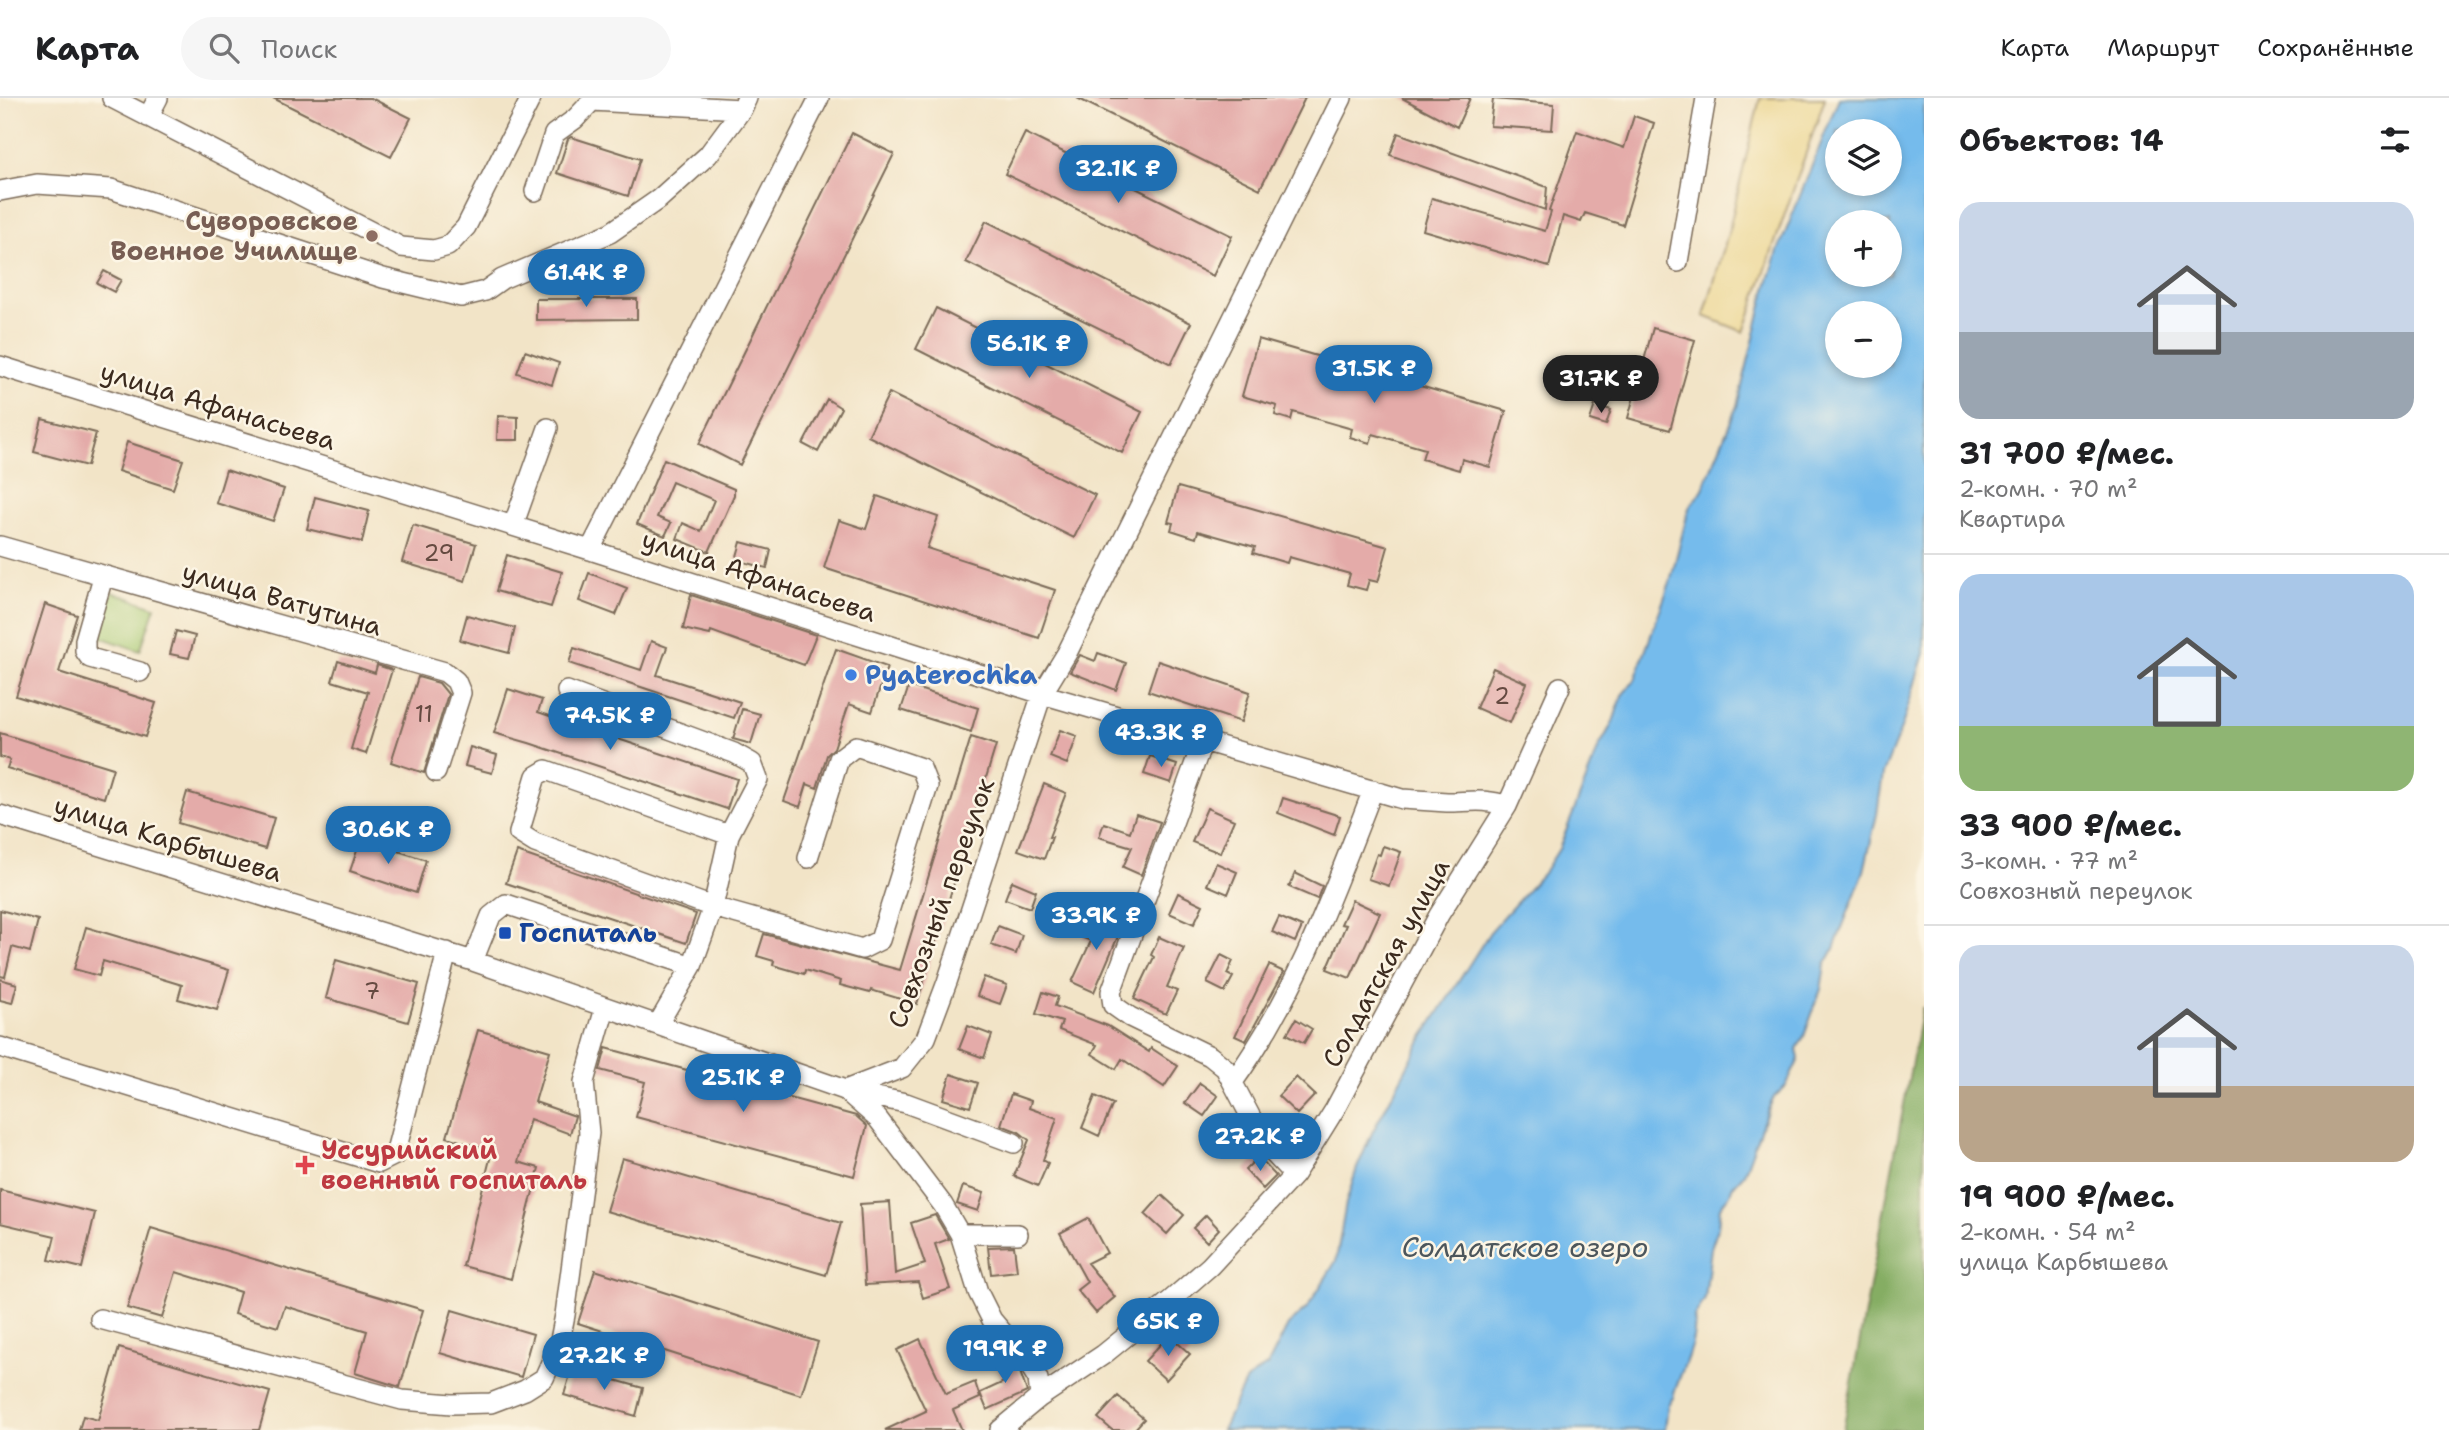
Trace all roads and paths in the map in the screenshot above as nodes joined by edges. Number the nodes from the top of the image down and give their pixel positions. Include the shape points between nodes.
1 (112, 98) edge
2 (158, 98) edge
3 (531, 98) edge
4 (819, 98) edge
5 (1342, 98) edge
6 (1706, 98) edge
7 (592, 100) edge
8 (744, 104) edge
9 (148, 117) junction
10 (0, 191) edge
11 (535, 191) dead end
12 (1678, 262) dead end
13 (0, 366) edge
14 (548, 428) dead end
15 (513, 526) junction
16 (0, 546) edge
17 (590, 550) junction
18 (103, 577) junction
19 (140, 672) dead end
20 (1560, 687) dead end
21 (567, 691) dead end
22 (1042, 694) junction
23 (1203, 741) junction
24 (436, 772) dead end
25 (1373, 790) junction
26 (1507, 806) junction
27 (0, 815) edge
28 (729, 835) junction
29 (808, 858) dead end
30 (713, 907) junction
31 (446, 953) junction
32 (473, 961) junction
33 (692, 966) junction
34 (605, 1007) junction
35 (658, 1024) junction
36 (0, 1047) edge
37 (1233, 1082) junction
38 (845, 1090) junction
39 (1014, 1143) dead end
40 (1294, 1175) junction
41 (960, 1234) junction
42 (1018, 1234) dead end
43 (100, 1319) dead end
44 (1040, 1397) junction
45 (1000, 1430) edge

1 - 9 street
2 - 9 street
3 - 9 street via 466,227 448,246 434,250 401,247
4 - 17 street
5 - 22 street, Совхозный переулок via 1067,653
6 - 12 street
7 - 8 street
7 - 11 street via 575,120 554,134
8 - 10 street via 708,155 659,200 610,233 502,279 485,291 461,297 383,278 111,189 37,184
13 - 15 street, улица Афанасьева
14 - 15 street
15 - 17 street, улица Афанасьева
16 - 18 street, улица Ватутина
17 - 22 street, улица Афанасьева
18 - 19 street via 85,651 90,658
18 - 24 street, улица Ватутина via 445,672 456,681 461,694
20 - 26 street, Солдатская улица
21 - 28 street via 752,763 758,779
22 - 23 street, улица Афанасьева
22 - 38 street, Совхозный переулок via 926,1038 902,1068
23 - 25 street, улица Афанасьева
23 - 37 street via 1111,992 1113,1006 1210,1056
25 - 26 street, улица Афанасьева via 1402,799 1479,799
25 - 37 street via 1320,927 1284,1003
26 - 40 street, Солдатская улица via 1440,915 1335,1110
27 - 31 street, улица Карбышева
28 - 30 street
28 - 30 street via 546,770 536,776 519,833 535,843
29 - 30 street via 839,759 856,746 921,768 928,786 880,940 862,949
30 - 33 street
31 - 32 street, улица Карбышева
31 - 36 street via 395,1155 379,1163
32 - 33 street via 491,916 506,904
32 - 34 street, улица Карбышева
33 - 35 street
34 - 35 street, улица Карбышева
34 - 43 street via 584,1082 589,1133 565,1315 559,1345 544,1378 535,1384 491,1403 402,1400
35 - 38 street, улица Карбышева
37 - 40 street via 1265,1144
38 - 39 street via 906,1103
38 - 41 street, улица Карбышева via 878,1119
40 - 44 street, Солдатская улица via 1210,1266 1103,1355
41 - 42 street
41 - 44 street, улица Карбышева via 978,1292 992,1320 1038,1379
44 - 45 street, Солдатская улица

